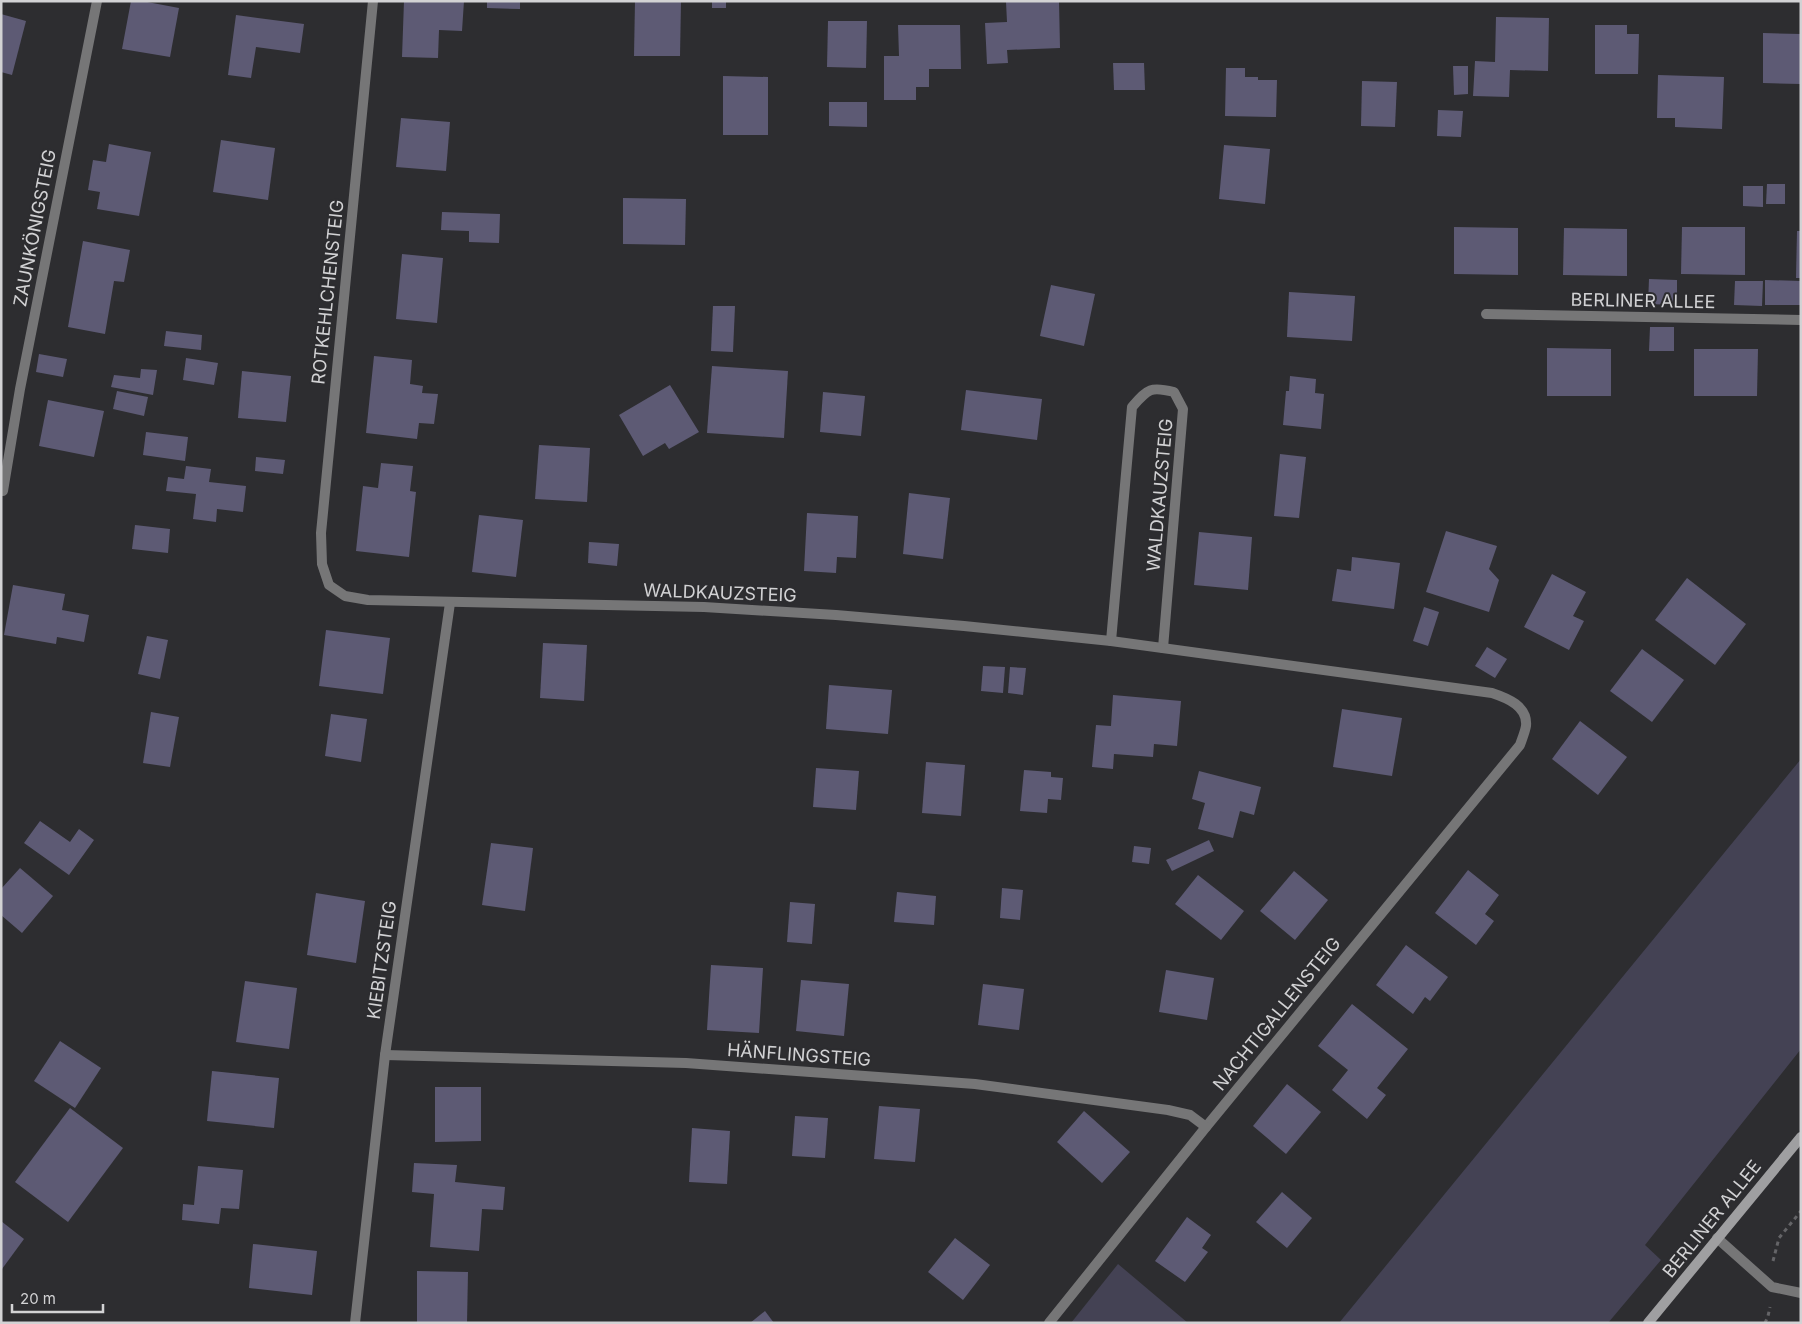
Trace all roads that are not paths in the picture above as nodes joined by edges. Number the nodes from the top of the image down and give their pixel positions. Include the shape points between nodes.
1 (97, 1) edge
2 (372, 1) edge
3 (1486, 314) dead end
4 (1801, 320) edge
5 (3, 491) dead end
6 (329, 585) joint
7 (450, 603) junction
8 (1111, 641) junction
9 (1163, 648) junction
10 (1526, 725) joint
11 (385, 1055) junction
12 (1206, 1127) junction
13 (1801, 1137) edge
14 (1717, 1238) junction
15 (1801, 1293) edge
16 (355, 1323) edge
17 (1049, 1323) edge
18 (1648, 1323) edge

1 - 5 street, ZAUNKÖNIGSTEIG via 20,389
2 - 6 street, ROTKEHLCHENSTEIG via 321,533 322,564
3 - 4 street, BERLINER ALLEE
6 - 7 street, WALDKAUZSTEIG via 345,596 368,600
7 - 8 street, WALDKAUZSTEIG via 713,607 836,614
7 - 11 street, KIEBITZSTEIG
8 - 9 street, WALDKAUZSTEIG
8 - 9 street, WALDKAUZSTEIG via 1132,407 1144,394 1157,388 1174,392 1183,409
9 - 10 street, WALDKAUZSTEIG via 1492,693 1508,698 1522,709
10 - 12 street, NACHTIGALLENSTEIG via 1520,745
11 - 12 street, HÄNFLINGSTEIG via 686,1063 975,1084 1168,1110 1190,1115
11 - 16 street, KIEBITZSTEIG
12 - 17 street, NACHTIGALLENSTEIG
13 - 14 main road, BERLINER ALLEE
14 - 15 street via 1772,1286
14 - 18 main road, BERLINER ALLEE

